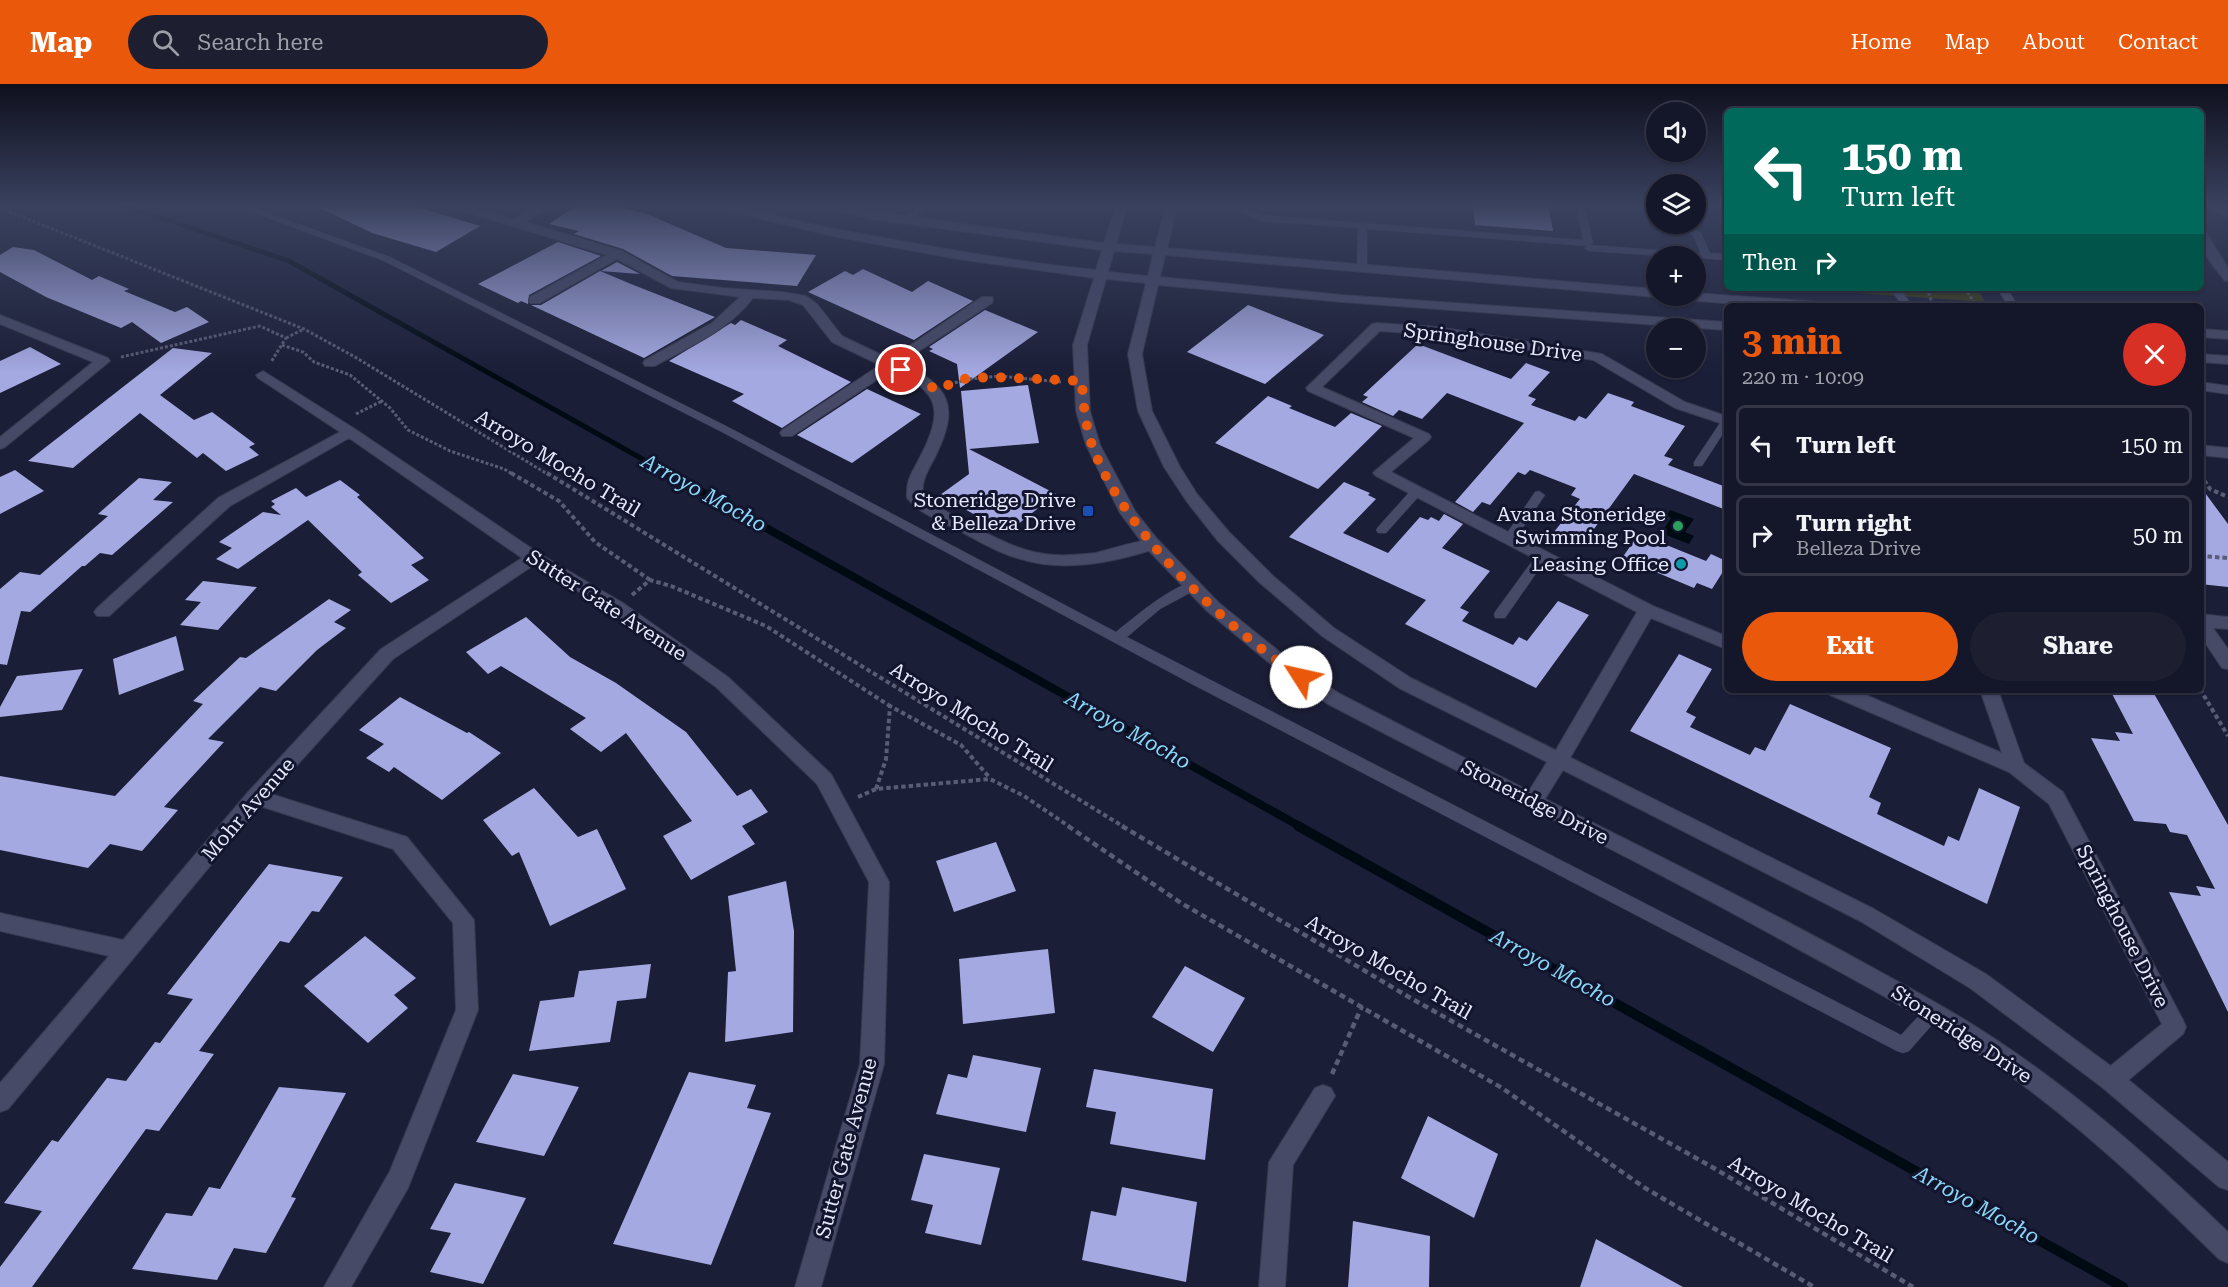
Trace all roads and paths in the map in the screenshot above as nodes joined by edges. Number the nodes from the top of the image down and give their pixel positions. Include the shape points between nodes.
1 (131, 260) edge
2 (389, 260) edge
3 (607, 260) edge
4 (631, 260) edge
5 (998, 260) edge
6 (1106, 260) edge
7 (1159, 260) edge
8 (1252, 260) edge
9 (1362, 260) edge
10 (2216, 260) edge
11 (1362, 270) junction
12 (1101, 276) junction
13 (2228, 277) edge
14 (1153, 281) junction
15 (1896, 291) edge
16 (1646, 292) edge
17 (749, 294) junction
18 (1706, 298) edge
19 (535, 300) dead end
20 (987, 300) dead end
21 (1778, 303) edge
22 (1906, 303) edge
23 (0, 319) edge
24 (1724, 326) edge
25 (304, 329) junction
26 (2204, 333) edge
27 (2228, 334) edge
28 (286, 338) junction
29 (282, 345) junction
30 (2204, 358) edge
31 (2228, 360) edge
32 (103, 362) junction
33 (650, 363) dead end
34 (889, 365) junction
35 (263, 375) joint
36 (1082, 381) junction
37 (2204, 387) edge
38 (936, 390) junction
39 (2228, 390) edge
40 (382, 401) junction
41 (1724, 420) edge
42 (1724, 424) edge
43 (344, 428) junction
44 (787, 433) dead end
45 (0, 444) edge
46 (2204, 450) edge
47 (2228, 453) edge
48 (1698, 464) dead end
49 (2204, 480) edge
50 (1417, 491) junction
51 (1539, 495) dead end
52 (2228, 497) edge
53 (1382, 530) dead end
54 (1509, 538) junction
55 (1152, 544) junction
56 (1542, 556) junction
57 (2204, 556) edge
58 (534, 558) junction
59 (2228, 558) edge
60 (650, 580) junction
61 (1193, 586) junction
62 (617, 607) junction
63 (1647, 610) junction
64 (104, 612) dead end
65 (1500, 615) dead end
66 (2204, 620) edge
67 (2228, 623) edge
68 (2204, 626) edge
69 (1117, 638) junction
70 (1724, 643) edge
71 (2228, 663) edge
72 (1843, 693) edge
73 (1990, 693) edge
74 (2202, 693) edge
75 (890, 706) junction
76 (2228, 736) edge
77 (1559, 760) junction
78 (2016, 767) junction
79 (990, 779) junction
80 (256, 797) junction
81 (1533, 802) junction
82 (0, 922) edge
83 (126, 950) junction
84 (1362, 1006) junction
85 (1933, 1012) junction
86 (2111, 1080) junction
87 (1323, 1096) joint
88 (0, 1101) edge
89 (2228, 1178) edge
90 (2228, 1250) edge
91 (338, 1287) edge
92 (808, 1287) edge
93 (1272, 1287) edge
94 (1814, 1287) edge
95 (1913, 1287) edge

1 - 25 path, Arroyo Mocho Trail
2 - 69 lane via 724,429
3 - 19 street
4 - 17 street via 676,285
5 - 12 street
6 - 12 street, Stoneridge Drive
7 - 14 street
8 - 11 street
9 - 11 lane
10 - 13 street
11 - 16 street
12 - 14 street
12 - 36 street, Stoneridge Drive via 1080,345
14 - 24 street
14 - 77 street via 1135,354 1145,411 1172,467 1223,536 1266,579 1338,638 1405,683
15 - 22 lane
17 - 33 street via 723,321
17 - 34 street via 778,294 803,300 815,308 837,339
18 - 21 street
20 - 34 street
23 - 32 street
25 - 28 path
25 - 95 path, Arroyo Mocho Trail via 677,552 1164,852
26 - 27 street
28 - 29 path
28 - 32 path via 260,326
29 - 35 path
29 - 40 path via 350,375
30 - 31 street
32 - 45 street
34 - 38 street via 914,374
34 - 44 street
35 - 43 street, Sutter Gate Avenue
36 - 38 path via 992,377 963,379
36 - 55 street, Stoneridge Drive via 1083,411 1093,445 1128,513
37 - 39 street
38 - 55 street via 942,407 941,424 914,483 915,498 937,514 1022,555 1050,560 1131,552
40 - 43 path
40 - 60 path via 408,430 450,451 504,469 559,501 595,542
41 - 50 street, Springhouse Drive via 1680,405 1597,357 1438,331 1377,327 1313,388 1424,437 1381,473
42 - 48 lane
43 - 58 street, Sutter Gate Avenue
43 - 64 street via 224,502
46 - 47 street
49 - 52 path via 2210,489
50 - 53 lane
50 - 54 street, Springhouse Drive
51 - 54 lane
54 - 56 street, Springhouse Drive
55 - 61 street, Stoneridge Drive
56 - 63 street, Springhouse Drive
56 - 65 lane
57 - 59 path
58 - 62 street, Sutter Gate Avenue
58 - 80 street, Mohr Avenue via 387,654
60 - 62 path
60 - 75 path via 766,626
61 - 69 lane via 1156,606
61 - 81 street, Stoneridge Drive via 1285,666 1335,699
62 - 92 street, Sutter Gate Avenue via 722,682 824,779 879,882 873,1064
63 - 70 street, Springhouse Drive
63 - 77 street
66 - 67 street
68 - 71 street
69 - 85 lane via 1903,1045
72 - 78 street, Springhouse Drive
73 - 78 street
74 - 76 path
75 - 79 path via 961,745
75 - 79 path via 886,759 876,789
77 - 81 street
77 - 86 street via 1867,915 1978,981
78 - 86 street, Springhouse Drive via 2056,798 2175,1027
79 - 84 path via 1024,796 1181,903
80 - 83 street, Mohr Avenue
80 - 91 street via 400,843 464,920 467,1010 399,1179
81 - 85 street, Stoneridge Drive via 1720,895
82 - 83 street
83 - 88 street, Mohr Avenue
84 - 87 path
84 - 94 path via 1502,1088 1646,1188
85 - 90 street, Stoneridge Drive via 2076,1112
86 - 89 street
87 - 93 street via 1281,1162

